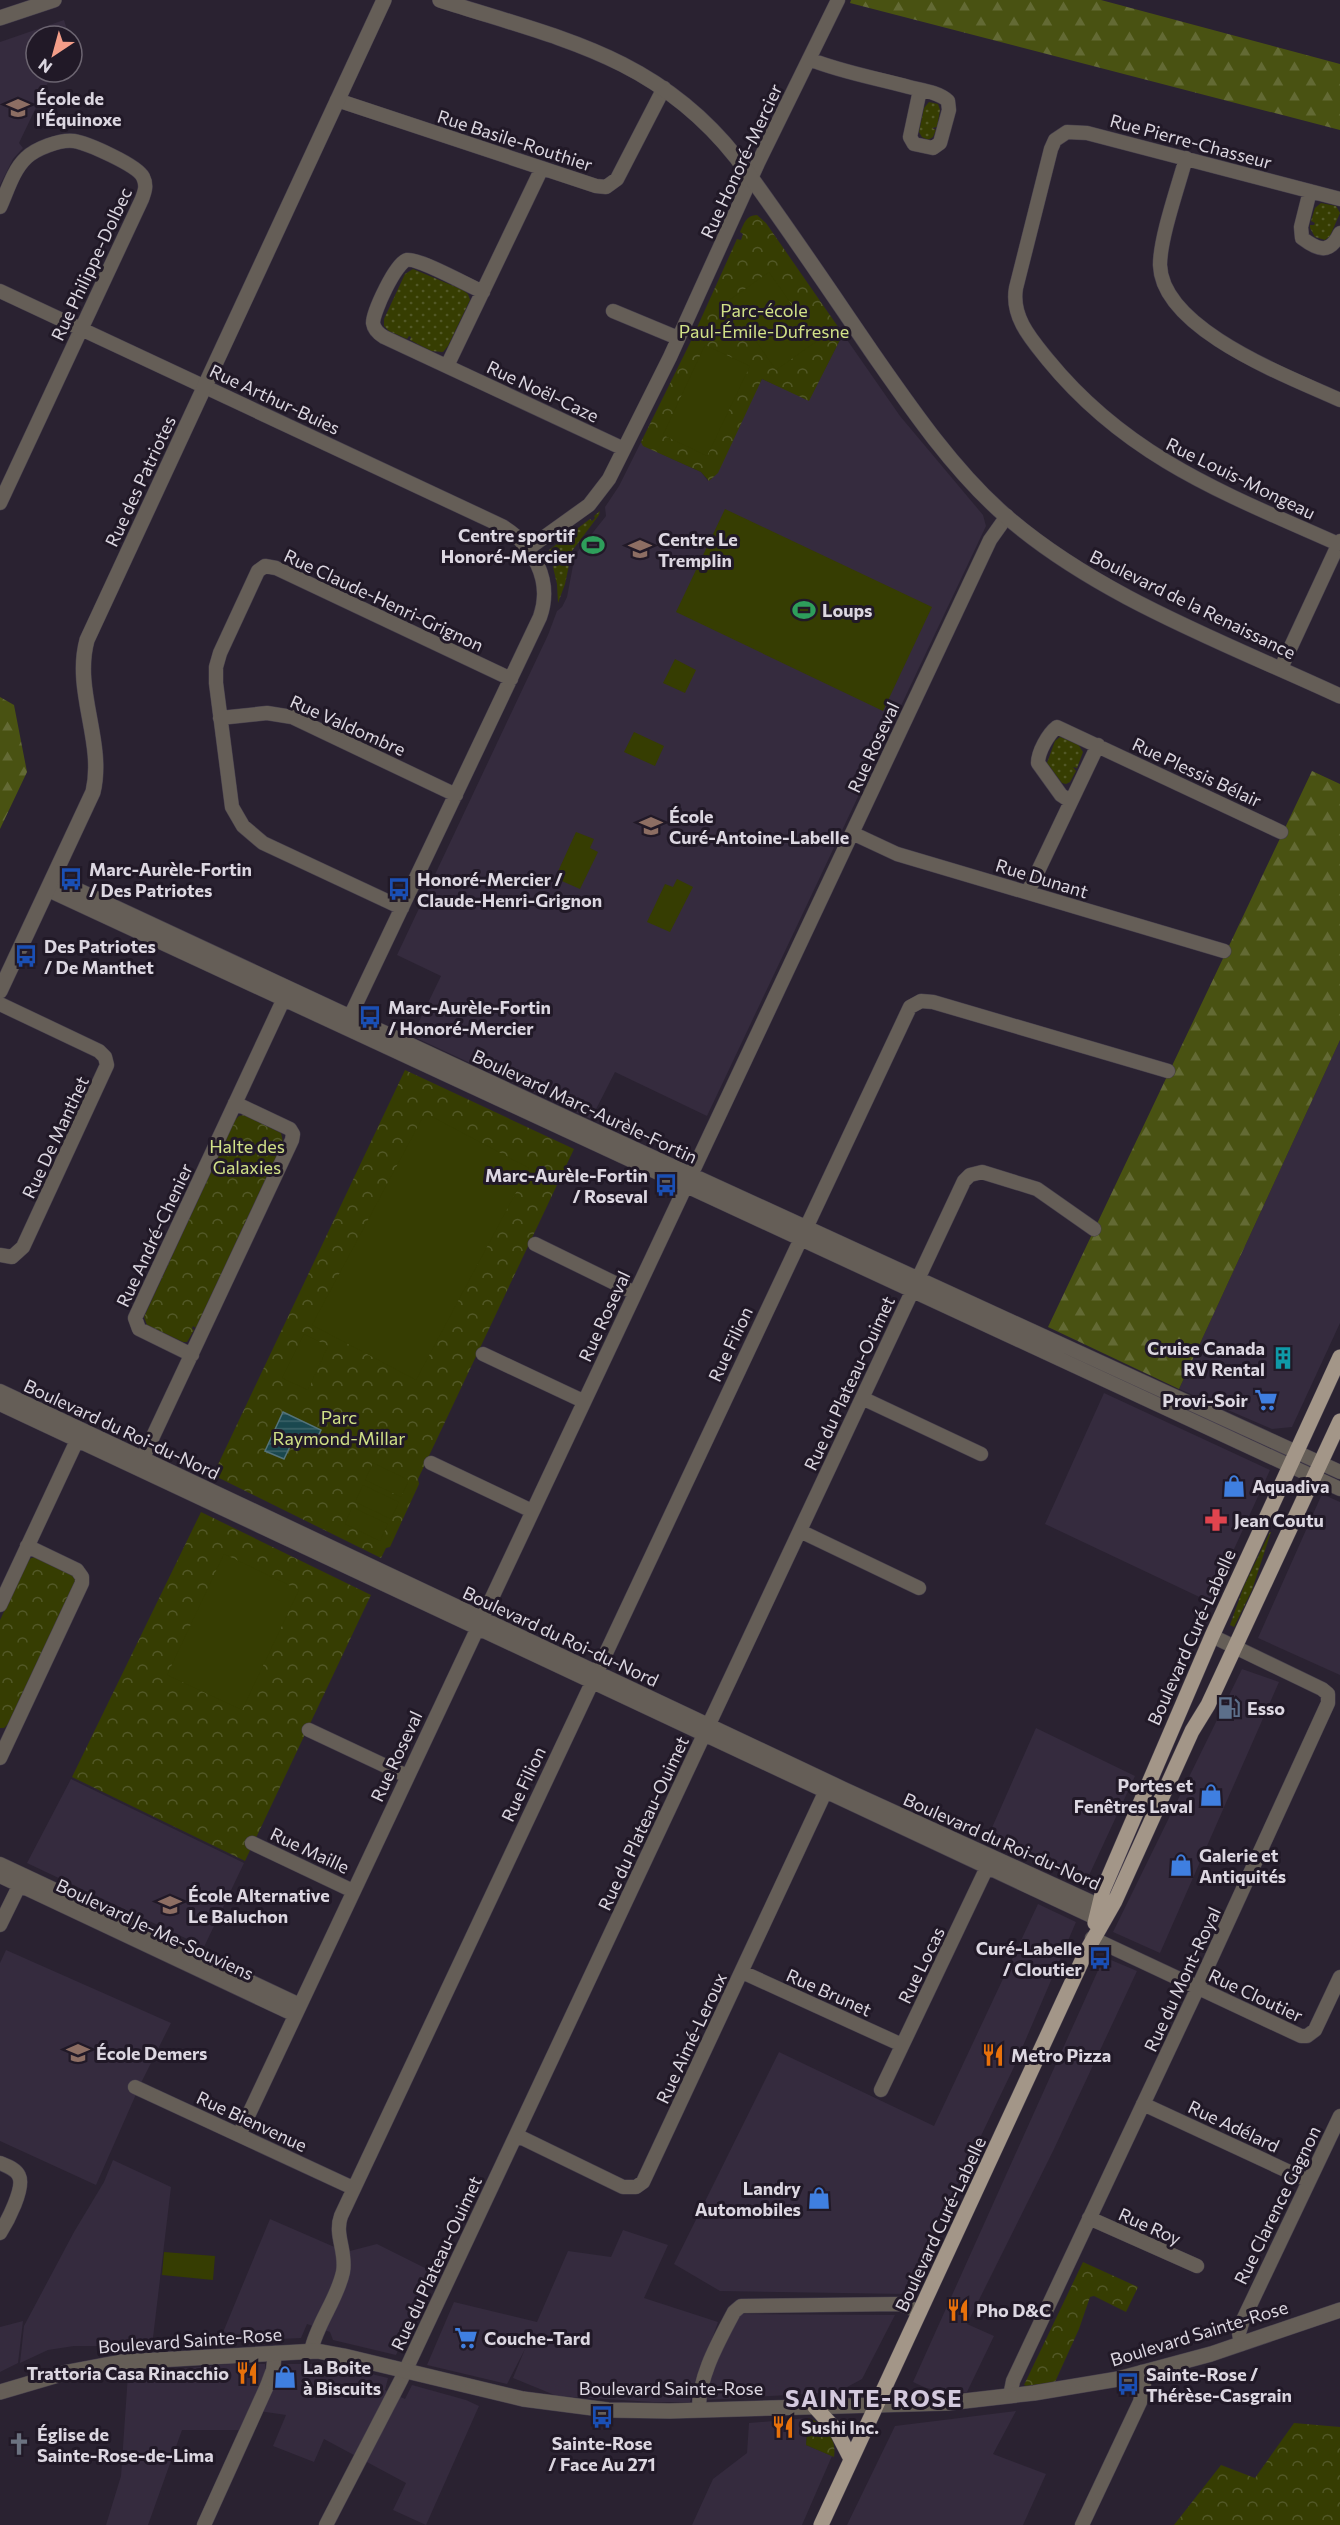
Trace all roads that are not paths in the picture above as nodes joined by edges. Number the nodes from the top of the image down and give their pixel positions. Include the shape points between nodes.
1 (54, 0) edge
2 (384, 0) edge
3 (440, 0) edge
4 (838, 0) edge
5 (0, 18) edge
6 (809, 59) junction
7 (664, 88) junction
8 (920, 90) dead end
9 (337, 100) junction
10 (1062, 134) joint
11 (1186, 158) junction
12 (542, 168) junction
13 (752, 178) junction
14 (1310, 191) junction
15 (1340, 199) edge
16 (0, 207) edge
17 (1340, 233) edge
18 (0, 291) edge
19 (483, 292) junction
20 (613, 311) dead end
21 (81, 328) junction
22 (678, 338) junction
23 (447, 366) junction
24 (205, 387) junction
25 (1340, 400) edge
26 (624, 449) junction
27 (0, 503) edge
28 (1007, 516) junction
29 (1339, 543) edge
30 (529, 548) junction
31 (1281, 668) junction
32 (511, 679) junction
33 (1340, 696) edge
34 (220, 718) junction
35 (1098, 745) junction
36 (456, 795) junction
37 (1070, 801) junction
38 (1281, 832) dead end
39 (852, 833) junction
40 (51, 884) junction
41 (1028, 892) junction
42 (402, 908) junction
43 (1224, 951) dead end
44 (0, 991) edge
45 (286, 994) junction
46 (0, 1004) edge
47 (347, 1022) junction
48 (1168, 1071) dead end
49 (235, 1103) junction
50 (688, 1180) junction
51 (1094, 1229) dead end
52 (803, 1233) junction
53 (535, 1245) dead end
54 (0, 1255) edge
55 (915, 1284) junction
56 (635, 1293) junction
57 (483, 1354) dead end
58 (192, 1355) junction
59 (1340, 1357) edge
60 (0, 1391) edge
61 (862, 1398) junction
62 (583, 1401) junction
63 (0, 1404) edge
64 (1340, 1421) edge
65 (79, 1435) junction
66 (981, 1454) dead end
67 (1292, 1458) junction
68 (431, 1463) dead end
69 (140, 1464) junction
70 (1318, 1470) junction
71 (1340, 1472) edge
72 (1340, 1489) edge
73 (531, 1510) junction
74 (800, 1531) junction
75 (27, 1546) junction
76 (919, 1588) dead end
77 (0, 1605) edge
78 (479, 1624) junction
79 (1212, 1636) junction
80 (1234, 1647) junction
81 (593, 1677) junction
82 (309, 1730) dead end
83 (706, 1731) junction
84 (4, 1737) edge
85 (0, 1758) edge
86 (407, 1776) junction
87 (828, 1788) junction
88 (252, 1843) dead end
89 (990, 1862) junction
90 (0, 1863) edge
91 (0, 1876) edge
92 (22, 1880) junction
93 (353, 1891) junction
94 (1102, 1914) junction
95 (0, 1925) edge
96 (1092, 1938) junction
97 (742, 1972) junction
98 (1340, 1977) edge
99 (1198, 1988) junction
100 (297, 2010) junction
101 (902, 2045) junction
102 (135, 2087) dead end
103 (881, 2090) dead end
104 (1143, 2104) junction
105 (1340, 2116) edge
106 (239, 2135) junction
107 (516, 2135) junction
108 (0, 2163) edge
109 (1309, 2181) junction
110 (353, 2188) junction
111 (1089, 2218) junction
112 (0, 2234) edge
113 (1197, 2266) dead end
114 (1340, 2310) edge
115 (920, 2312) junction
116 (1241, 2344) junction
117 (311, 2351) junction
118 (275, 2353) junction
119 (405, 2371) junction
120 (1142, 2373) junction
121 (0, 2392) edge
122 (1010, 2396) junction
123 (876, 2406) junction
124 (815, 2407) junction
125 (699, 2410) junction
126 (851, 2459) junction
127 (204, 2525) edge
128 (326, 2525) edge
129 (821, 2525) edge
130 (1082, 2525) edge

1 - 5 street
2 - 9 street, Rue des Patriotes
3 - 7 street, Boulevard de la Renaissance via 600,53
4 - 6 street, Rue Honoré-Mercier
6 - 8 street
6 - 13 street, Rue Honoré-Mercier
7 - 12 street, Rue Basile-Routhier via 611,186 596,186
7 - 13 street, Boulevard de la Renaissance via 706,123
9 - 12 street, Rue Basile-Routhier
9 - 24 street, Rue des Patriotes
10 - 11 street, Rue Pierre-Chasseur via 1080,131
10 - 29 street, Rue Louis-Mongeau via 1052,149 1016,288 1016,310 1027,332 1087,403 1145,450 1209,486
11 - 14 street, Rue Pierre-Chasseur
11 - 25 street via 1161,255 1162,279 1170,297 1200,327 1230,347
12 - 19 street
13 - 22 street, Rue Honoré-Mercier
13 - 28 street, Boulevard de la Renaissance via 909,405 963,472
14 - 15 street, Rue Pierre-Chasseur
14 - 17 street via 1302,238 1328,249
16 - 21 street, Rue Philippe-Dolbec via 25,159 35,151 66,141 79,142 128,164 142,175 144,195
18 - 21 street, Rue Arthur-Buies
19 - 23 street
19 - 23 street, Rue Noël-Caze via 415,260 403,262 395,271 375,315 375,329 384,337
20 - 22 street
21 - 24 street, Rue Arthur-Buies
21 - 27 street, Rue Philippe-Dolbec
22 - 26 street, Rue Honoré-Mercier
23 - 26 street, Rue Noël-Caze
24 - 30 street, Rue Arthur-Buies via 502,526
24 - 40 street, Rue des Patriotes via 87,640 82,673 92,732 95,783
26 - 30 street, Rue Honoré-Mercier via 594,500
28 - 31 street, Boulevard de la Renaissance via 1060,558 1114,590
28 - 39 street, Rue Roseval via 990,540
29 - 31 street
30 - 32 street via 542,578 544,602
31 - 33 street, Boulevard de la Renaissance
32 - 34 street, Rue Claude-Henri-Grignon via 265,566 258,571 218,658
32 - 36 street
34 - 36 street, Rue Valdombre via 272,713 292,717
34 - 42 street, Rue Claude-Henri-Grignon via 231,801 247,831 268,846
35 - 37 street
35 - 37 street, Rue Plessis Bélair via 1057,727 1039,755 1040,769
35 - 38 street, Rue Plessis Bélair
36 - 42 street
37 - 41 street
39 - 41 street, Rue Dunant via 892,852
39 - 50 street, Rue Roseval
40 - 44 street, Rue des Patriotes
40 - 45 street, Boulevard Marc-Aurèle-Fortin
41 - 43 street, Rue Dunant
42 - 47 street
45 - 47 street, Boulevard Marc-Aurèle-Fortin
45 - 49 street, Rue André-Chenier
46 - 54 street, Rue De Manthet via 99,1051 107,1062 23,1247 12,1257
47 - 50 street, Boulevard Marc-Aurèle-Fortin
48 - 52 street, Rue Filion via 942,1004 916,1002 908,1011
49 - 58 street, Rue André-Chenier via 135,1318 139,1329
49 - 58 street via 287,1127 293,1137
50 - 52 street, Boulevard Marc-Aurèle-Fortin
50 - 56 street, Rue Roseval
51 - 55 street, Rue du Plateau-Ouimet via 1037,1189 978,1172 964,1181
52 - 55 street, Boulevard Marc-Aurèle-Fortin
52 - 81 street, Rue Filion
53 - 56 street
55 - 61 street, Rue du Plateau-Ouimet
55 - 67 street, Boulevard Marc-Aurèle-Fortin
56 - 62 street, Rue Roseval
57 - 62 street
58 - 69 street
59 - 67 main road, Boulevard Curé-Labelle
60 - 65 street, Boulevard du Roi-du-Nord
61 - 66 street
61 - 74 street, Rue du Plateau-Ouimet
62 - 73 street, Rue Roseval
63 - 65 street, Boulevard du Roi-du-Nord
64 - 70 main road, Boulevard Curé-Labelle
65 - 69 street, Boulevard du Roi-du-Nord
65 - 75 street
67 - 70 street, Boulevard Marc-Aurèle-Fortin
67 - 79 main road, Boulevard Curé-Labelle
68 - 73 street
69 - 78 street, Boulevard du Roi-du-Nord
70 - 71 street, Boulevard Marc-Aurèle-Fortin
70 - 72 street, Boulevard Marc-Aurèle-Fortin
70 - 80 main road, Boulevard Curé-Labelle
73 - 78 street, Rue Roseval
74 - 76 street
74 - 83 street, Rue du Plateau-Ouimet
75 - 77 street
75 - 84 street via 77,1570 82,1580
78 - 81 street, Boulevard du Roi-du-Nord
78 - 86 street, Rue Roseval
79 - 80 street, Rue du Mont-Royal
79 - 94 main road, Boulevard Curé-Labelle via 1103,1890
80 - 94 main road, Boulevard Curé-Labelle
80 - 99 street, Rue du Mont-Royal via 1322,1689 1329,1700
81 - 83 street, Boulevard du Roi-du-Nord
81 - 110 street, Rue Filion
82 - 86 street
83 - 87 street, Boulevard du Roi-du-Nord
83 - 107 street, Rue du Plateau-Ouimet
84 - 85 street
86 - 93 street, Rue Roseval
87 - 89 street, Boulevard du Roi-du-Nord
87 - 97 street, Rue Aimé-Leroux
88 - 93 street, Rue Maille
89 - 94 street, Boulevard du Roi-du-Nord
89 - 101 street, Rue Locas
90 - 92 street, Boulevard Je-Me-Souviens
91 - 92 street, Boulevard Je-Me-Souviens
92 - 95 street
92 - 100 street, Boulevard Je-Me-Souviens
93 - 100 street, Rue Roseval
94 - 96 main road, Boulevard Curé-Labelle
96 - 99 street, Rue Cloutier
96 - 115 main road, Boulevard Curé-Labelle
97 - 101 street, Rue Brunet
97 - 107 street, Rue Aimé-Leroux via 640,2185 619,2186
98 - 99 street, Rue Cloutier via 1316,2027 1307,2036
99 - 104 street, Rue du Mont-Royal
100 - 106 street, Rue Roseval
101 - 103 street, Rue Locas
102 - 106 street, Rue Bienvenue
104 - 109 street, Rue Adélard
104 - 111 street, Rue du Mont-Royal
105 - 109 street, Rue Clarence Gagnon
106 - 110 street, Rue Bienvenue
107 - 119 street, Rue du Plateau-Ouimet
108 - 112 street via 16,2172 21,2183
109 - 116 street, Rue Clarence Gagnon via 1241,2323
110 - 117 street, Rue Filion via 338,2225 342,2275
111 - 113 street, Rue Roy
111 - 122 street, Rue du Mont-Royal via 1010,2386
114 - 116 street, Boulevard Sainte-Rose
115 - 123 main road, Boulevard Curé-Labelle
115 - 125 street via 902,2305 880,2304 738,2307 702,2384
116 - 120 street, Boulevard Sainte-Rose
117 - 118 street, Boulevard Sainte-Rose
117 - 119 street, Boulevard Sainte-Rose
118 - 121 street, Boulevard Sainte-Rose via 103,2364
118 - 127 street via 271,2376
119 - 125 street, Boulevard Sainte-Rose via 556,2405 608,2410
119 - 128 street, Rue du Plateau-Ouimet
120 - 122 street, Boulevard Sainte-Rose
120 - 130 street via 1142,2399
122 - 123 street, Boulevard Sainte-Rose
123 - 124 street, Boulevard Sainte-Rose
123 - 126 main road, Boulevard Curé-Labelle
124 - 125 street, Boulevard Sainte-Rose
124 - 126 main road via 836,2430
126 - 129 main road, Boulevard Curé-Labelle

